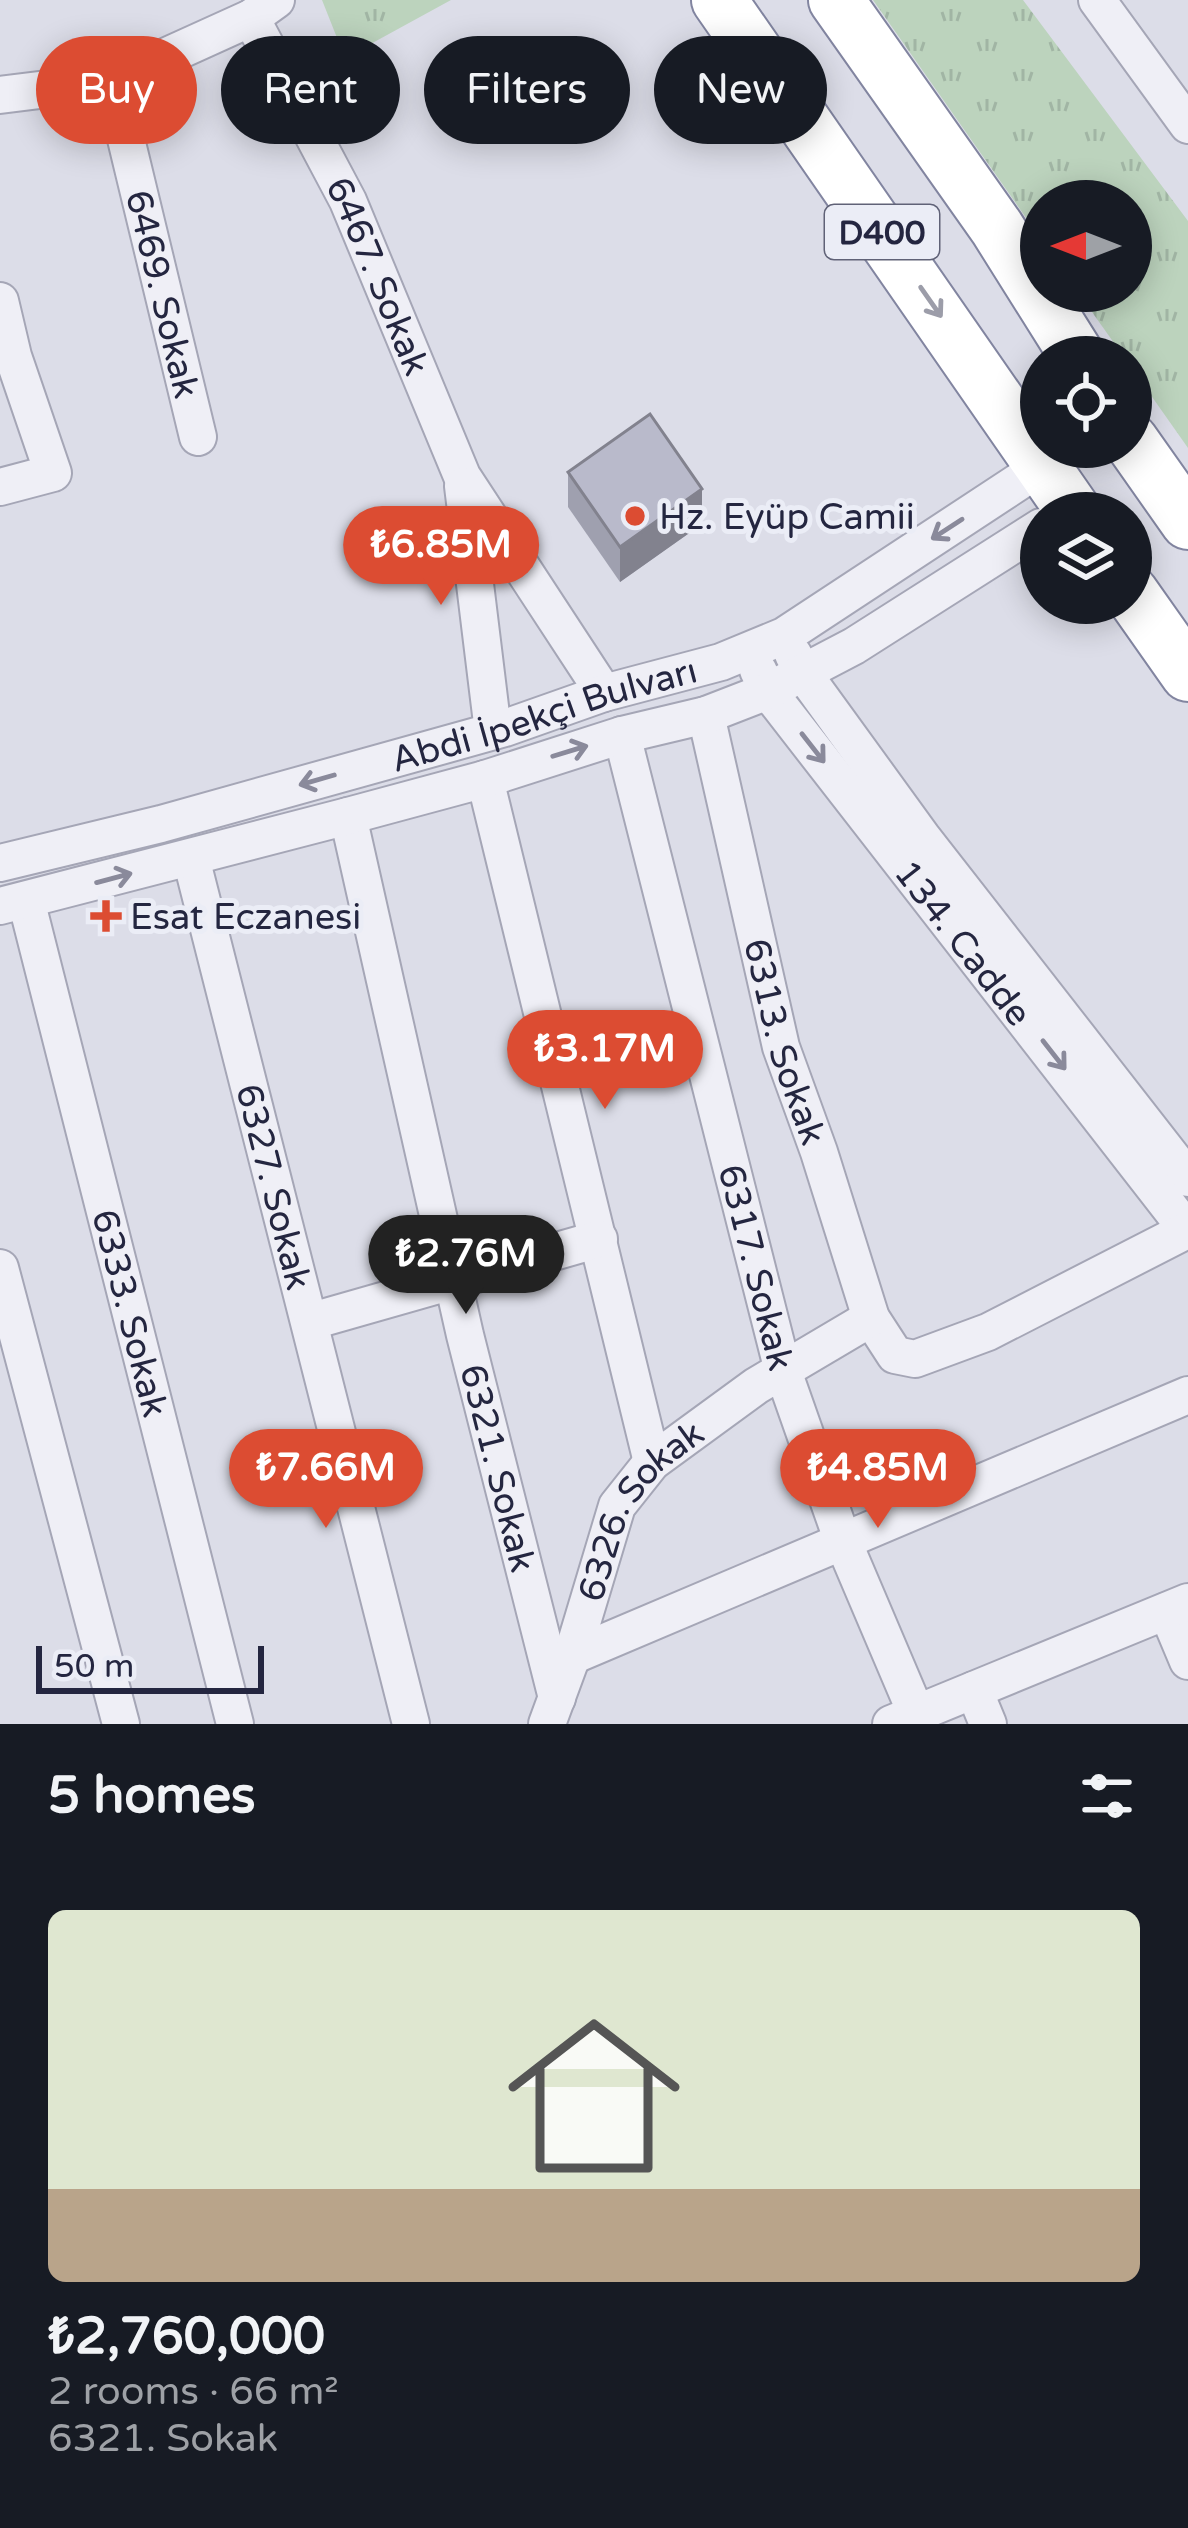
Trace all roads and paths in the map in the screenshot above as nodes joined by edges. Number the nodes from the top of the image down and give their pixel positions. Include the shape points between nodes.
1 (719, 0) edge
2 (836, 0) edge
3 (1097, 0) edge
4 (264, 9) edge
5 (197, 41) edge
6 (36, 90) edge
7 (0, 95) edge
8 (1188, 124) edge
9 (127, 144) edge
10 (0, 301) edge
11 (1065, 336) edge
12 (6, 358) edge
13 (198, 436) dead end
14 (1099, 468) edge
15 (1150, 468) edge
16 (462, 476) junction
17 (0, 487) edge
18 (1052, 492) edge
19 (1071, 492) edge
20 (1020, 521) edge
21 (1188, 522) edge
22 (1020, 529) edge
23 (1152, 623) edge
24 (784, 636) junction
25 (749, 651) junction
26 (803, 674) junction
27 (1188, 674) edge
28 (768, 692) junction
29 (604, 694) junction
30 (706, 715) junction
31 (493, 731) junction
32 (622, 735) junction
33 (485, 778) junction
34 (348, 816) junction
35 (191, 857) junction
36 (0, 862) edge
37 (13, 903) edge
38 (1188, 1178) edge
39 (1188, 1231) edge
40 (599, 1239) junction
41 (0, 1268) edge
42 (452, 1283) junction
43 (871, 1318) junction
44 (311, 1321) junction
45 (783, 1371) junction
46 (1188, 1395) edge
47 (652, 1462) junction
48 (842, 1540) junction
49 (1177, 1607) edge
50 (572, 1656) junction
51 (1188, 1661) edge
52 (974, 1690) junction
53 (552, 1711) edge
54 (903, 1719) edge
55 (121, 1724) edge
56 (236, 1724) edge
57 (411, 1724) edge
58 (988, 1724) edge

1 -> 18 highway, D400
2 - 11 highway, D400
3 - 8 street
4 - 5 street
4 - 16 street, 6467. Sokak
6 - 7 street
9 - 13 street, 6469. Sokak
10 - 12 street
12 - 17 street via 53,472
14 - 19 highway
15 - 21 highway
16 - 29 street, 6467. Sokak
16 - 31 street, 6467. Sokak
20 -> 24 street, Abdi İpekçi Bulvarı
22 - 26 street, Abdi İpekçi Bulvarı
23 - 27 highway
24 - 25 street, Abdi İpekçi Bulvarı
24 - 26 street, 134. Cadde
25 - 28 street, 134. Cadde
25 - 29 street, Abdi İpekçi Bulvarı
26 - 28 street, Abdi İpekçi Bulvarı
26 - 38 street, 134. Cadde
28 - 30 street, Abdi İpekçi Bulvarı
28 -> 39 street, 134. Cadde
29 - 31 street, Abdi İpekçi Bulvarı
30 - 32 street, Abdi İpekçi Bulvarı
30 - 43 street, 6313. Sokak via 781,1047
31 -> 36 street, Abdi İpekçi Bulvarı
33 -> 32 street, Abdi İpekçi Bulvarı
32 - 45 street, 6317. Sokak
33 - 34 street, Abdi İpekçi Bulvarı
33 - 40 street
34 - 35 street, Abdi İpekçi Bulvarı
34 - 42 street, 6321. Sokak
37 -> 35 street, Abdi İpekçi Bulvarı
35 - 44 street, 6327. Sokak
37 - 56 street, 6333. Sokak
39 - 43 street, 6313. Sokak via 988,1332 915,1359 895,1355
40 - 42 street
40 - 47 street
41 - 55 street
42 - 44 street
42 - 53 street, 6321. Sokak
43 - 45 street, 6326. Sokak
44 - 57 street, 6327. Sokak
45 - 47 street, 6326. Sokak
45 - 48 street, 6317. Sokak
46 - 48 street
47 - 50 street, 6326. Sokak via 617,1505
48 - 50 street
48 - 54 street, 6317. Sokak
49 - 51 street
49 - 52 street
50 - 53 street, 6326. Sokak
52 - 54 street
52 - 58 street

